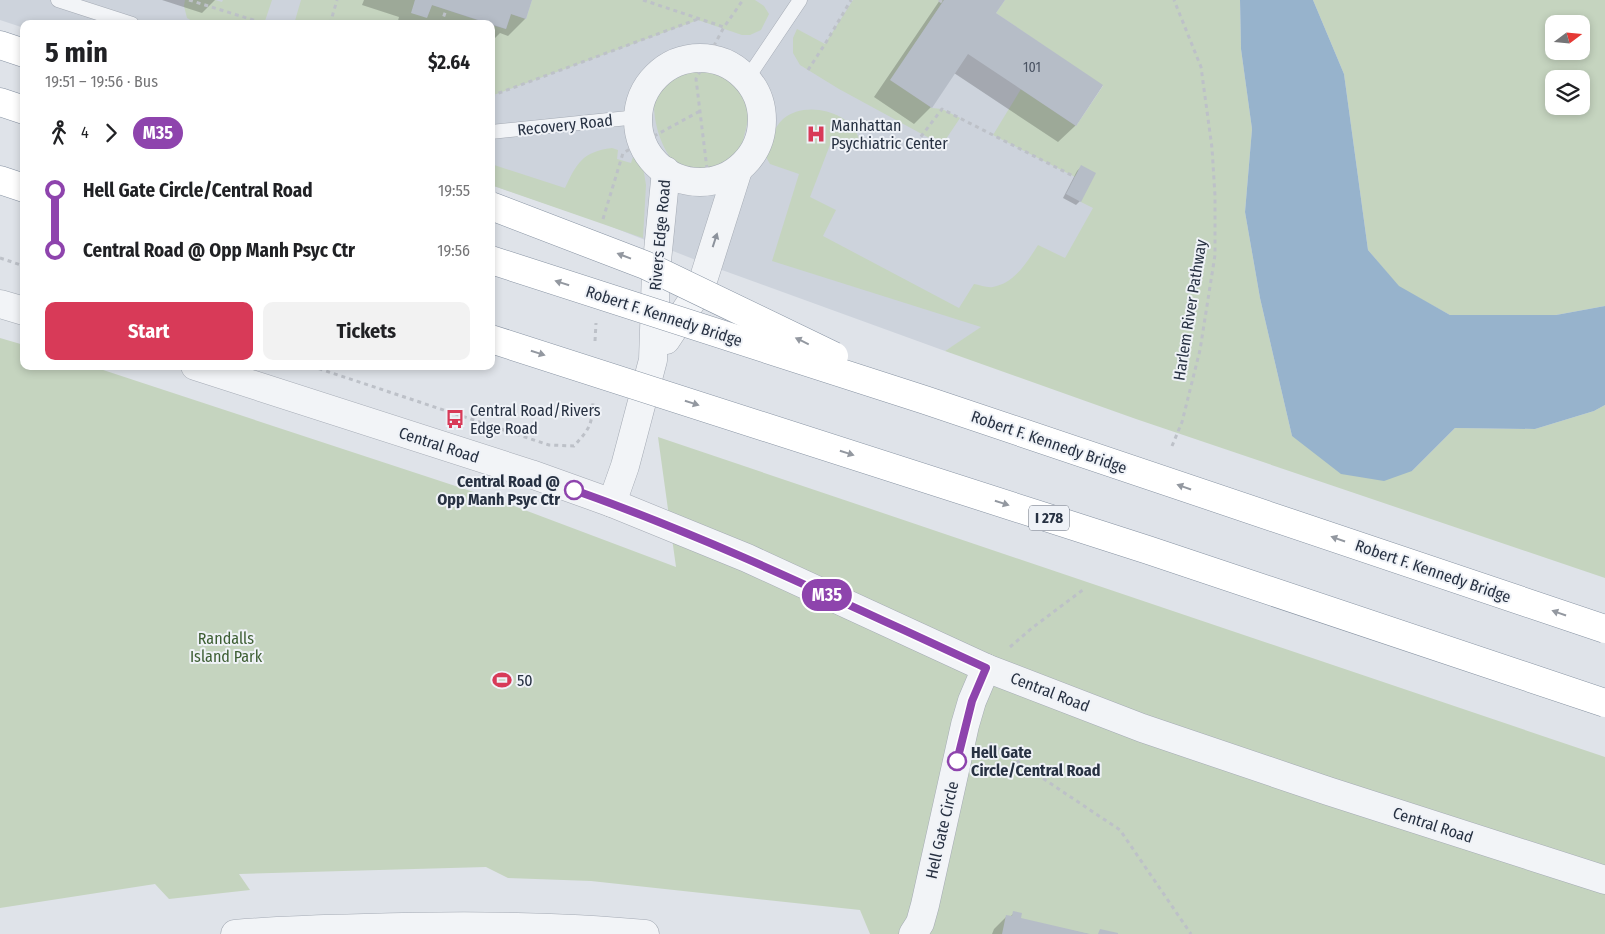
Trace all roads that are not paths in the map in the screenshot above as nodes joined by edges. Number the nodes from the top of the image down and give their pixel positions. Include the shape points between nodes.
1 (58, 0) edge
2 (800, 0) edge
3 (120, 20) edge
4 (0, 45) edge
5 (20, 51) edge
6 (747, 79) junction
7 (0, 102) edge
8 (20, 109) edge
9 (638, 117) junction
10 (495, 132) edge
11 (738, 170) junction
12 (666, 171) junction
13 (0, 180) edge
14 (20, 187) edge
15 (495, 208) edge
16 (495, 261) edge
17 (0, 304) edge
18 (20, 310) edge
19 (495, 339) edge
20 (653, 360) junction
21 (207, 370) edge
22 (925, 400) junction
23 (612, 504) junction
24 (1605, 628) edge
25 (986, 668) junction
26 (1605, 703) edge
27 (1605, 880) edge
28 (393, 931) edge
29 (235, 934) edge
30 (645, 934) edge
31 (913, 934) edge

1 - 3 lane
2 - 6 lane
4 - 5 highway
6 - 9 street via 737,68 718,59 697,57 676,61 645,89
6 - 11 street via 761,102 763,122 759,142 749,160
7 - 8 highway
9 - 10 lane, Recovery Road
9 - 12 street via 638,130 645,150
11 - 12 street via 715,181 704,182 675,177
20 -> 11 street, Rivers Edge Road via 701,287
12 - 20 street, Rivers Edge Road via 656,271
13 - 14 highway
22 -> 15 highway, bridge via 645,265
22 -> 16 highway, Robert F. Kennedy Bridge, bridge
17 - 18 street
19 -> 26 highway, I 278, bridge via 1148,550
20 - 23 street, Rivers Edge Road
21 - 23 street, Central Road via 531,474
24 -> 22 highway, Robert F. Kennedy Bridge, bridge
23 - 25 street, Central Road via 746,558
25 - 27 street, Central Road via 1142,728
25 - 31 street, Hell Gate Circle via 965,725 925,905
28 - 29 street
28 - 30 street via 496,926

